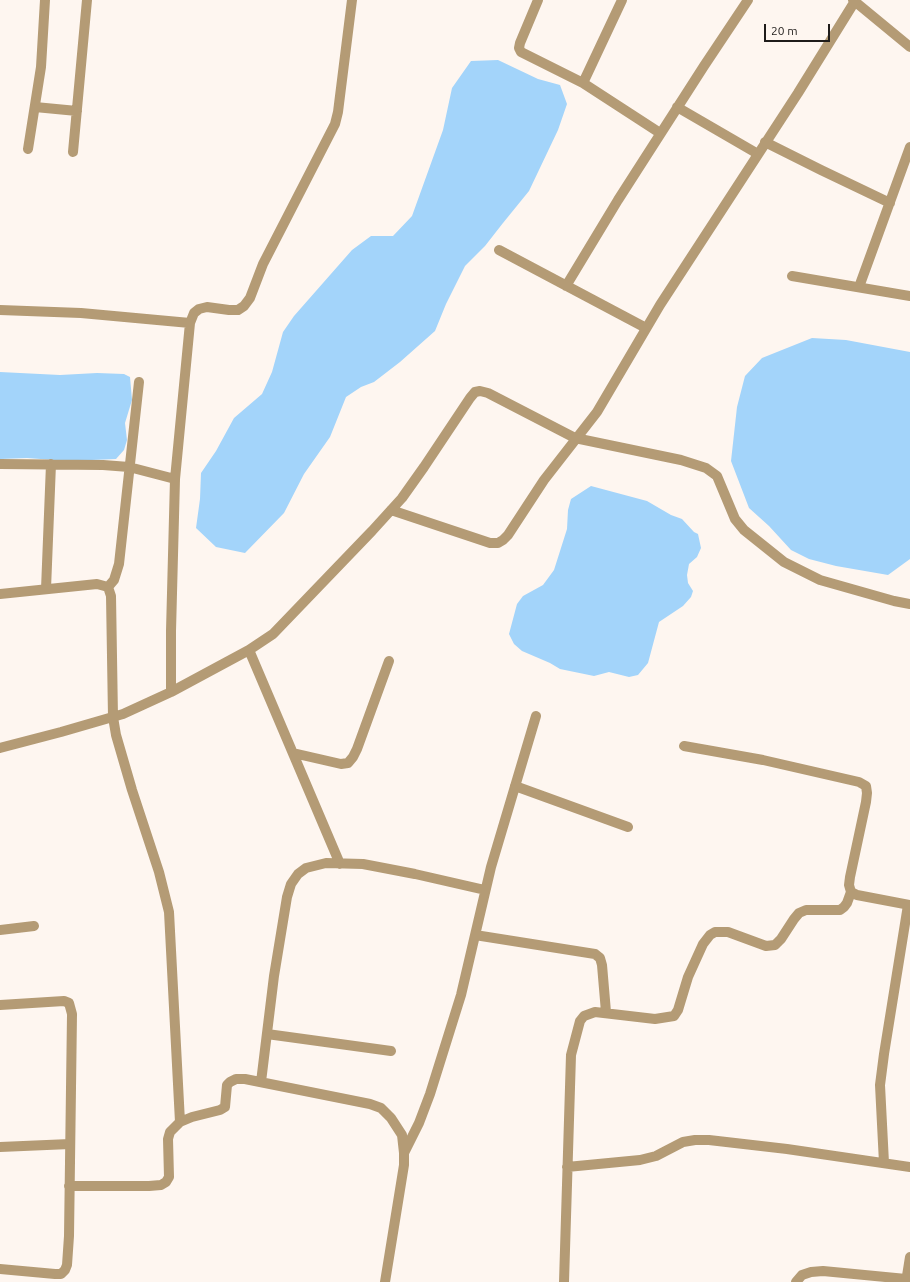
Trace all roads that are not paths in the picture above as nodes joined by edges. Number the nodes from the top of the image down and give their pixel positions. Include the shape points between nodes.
1 (44, 0) edge
2 (87, 0) edge
3 (352, 0) edge
4 (538, 0) edge
5 (622, 0) edge
6 (748, 0) edge
7 (854, 1) edge
8 (910, 47) edge
9 (583, 83) junction
10 (35, 107) junction
11 (677, 107) junction
12 (77, 111) junction
13 (660, 133) junction
14 (765, 142) junction
15 (910, 147) edge
16 (28, 149) dead end
17 (73, 152) dead end
18 (758, 154) junction
19 (890, 203) junction
20 (499, 250) dead end
21 (792, 276) dead end
22 (566, 286) junction
23 (859, 287) junction
24 (910, 296) edge
25 (0, 310) edge
26 (190, 323) junction
27 (646, 328) junction
28 (139, 382) dead end
29 (576, 438) junction
30 (0, 464) edge
31 (51, 464) junction
32 (129, 467) junction
33 (175, 479) junction
34 (390, 510) junction
35 (108, 587) junction
36 (46, 589) junction
37 (0, 594) edge
38 (910, 604) edge
39 (249, 650) junction
40 (389, 661) dead end
41 (171, 692) junction
42 (536, 716) dead end
43 (113, 717) junction
44 (684, 746) dead end
45 (0, 748) edge
46 (293, 753) junction
47 (515, 786) junction
48 (628, 827) dead end
49 (340, 864) junction
50 (485, 890) junction
51 (851, 892) junction
52 (909, 905) edge
53 (34, 926) dead end
54 (0, 930) edge
55 (475, 935) junction
56 (0, 1005) edge
57 (606, 1012) junction
58 (267, 1034) junction
59 (391, 1051) dead end
60 (261, 1082) junction
61 (180, 1122) junction
62 (70, 1144) junction
63 (0, 1147) edge
64 (404, 1153) junction
65 (884, 1163) junction
66 (567, 1167) junction
67 (910, 1167) edge
68 (70, 1186) junction
69 (910, 1257) edge
70 (0, 1269) edge
71 (906, 1281) edge
72 (385, 1282) edge
73 (564, 1282) edge
74 (796, 1282) edge

1 - 10 street via 42,56
2 - 12 street
3 - 26 street via 335,124 263,264 250,298 238,310 207,307 199,309 194,313
4 - 9 street via 519,48 526,55
5 - 9 street
6 - 11 street
7 - 8 street
7 - 14 street
9 - 13 street
10 - 12 street
10 - 16 street
11 - 13 street
11 - 18 street
12 - 17 street
13 - 22 street
14 - 18 street
14 - 19 street
15 - 19 street
18 - 27 street
19 - 23 street
20 - 22 street
21 - 23 street
22 - 27 street
23 - 24 street
25 - 26 street via 81,313
26 - 33 street
27 - 29 street via 597,412
28 - 32 street
29 - 34 street via 544,480 508,535 498,543 481,541
29 - 34 street via 488,393 475,392 402,498
29 - 38 street via 681,460 706,468 717,476 735,519 744,530 784,562 820,580
30 - 31 street
31 - 32 street
31 - 36 street
32 - 33 street
32 - 35 street via 119,564 114,580
33 - 41 street
34 - 39 street via 273,634
35 - 36 street via 97,584
35 - 43 street via 112,609
36 - 37 street
39 - 41 street
39 - 46 street
40 - 46 street via 357,749 348,763 342,764
41 - 43 street
42 - 47 street
43 - 45 street
43 - 61 street via 132,790 160,872 169,912
44 - 51 street via 854,780 866,786 866,802 850,877
46 - 49 street
47 - 48 street
47 - 50 street
49 - 50 street via 363,864
49 - 58 street via 306,868 291,884 275,968
50 - 55 street
51 - 52 street
51 - 57 street via 847,903 840,910 806,910 799,913 775,946 766,946 728,932 715,932 710,935 703,944 688,977 674,1016 655,1019
52 - 65 street via 880,1086
53 - 54 street
55 - 57 street via 596,954 602,965
55 - 64 street via 461,995 430,1094
56 - 62 street via 64,1001 71,1008
57 - 66 street via 584,1016 574,1039 570,1069
58 - 59 street
58 - 60 street
60 - 61 street via 245,1079 230,1082 225,1107
60 - 64 street via 381,1108 402,1135
61 - 68 street via 170,1132 169,1177 161,1185
62 - 63 street
62 - 68 street
64 - 72 street
65 - 66 street via 787,1149 695,1140 683,1142 656,1156 640,1160
65 - 67 street
66 - 73 street
68 - 70 street via 65,1270 61,1274 55,1274
69 - 71 street
71 - 74 street via 823,1271 802,1275

